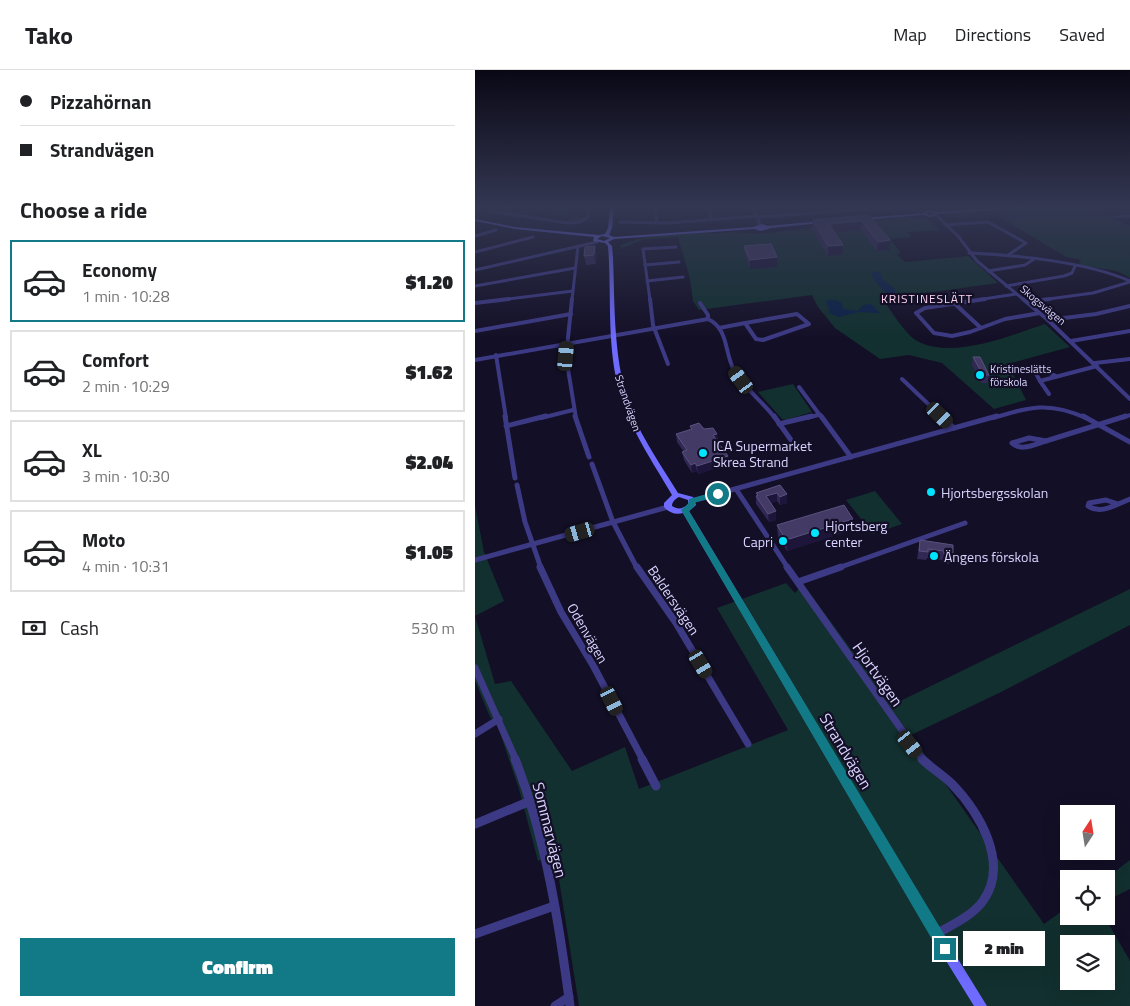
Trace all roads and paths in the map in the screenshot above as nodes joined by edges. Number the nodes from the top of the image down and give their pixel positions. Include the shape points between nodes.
1 (554, 252) edge
2 (577, 252) edge
3 (611, 252) edge
4 (643, 252) edge
5 (1013, 252) edge
6 (969, 253) joint
7 (1008, 255) junction
8 (1034, 259) junction
9 (679, 262) dead end
10 (645, 265) junction
11 (1075, 266) junction
12 (575, 268) junction
13 (475, 270) edge
14 (988, 271) junction
15 (683, 277) dead end
16 (647, 281) junction
17 (1130, 282) edge
18 (475, 286) edge
19 (1006, 286) junction
20 (573, 292) junction
21 (1016, 294) junction
22 (1027, 302) junction
23 (475, 303) edge
24 (700, 303) dead end
25 (954, 303) junction
26 (1130, 306) edge
27 (1040, 313) junction
28 (571, 314) junction
29 (708, 319) junction
30 (1048, 320) junction
31 (745, 323) junction
32 (654, 328) junction
33 (719, 328) junction
34 (981, 328) junction
35 (475, 331) edge
36 (1130, 331) edge
37 (614, 335) junction
38 (1071, 341) junction
39 (568, 342) junction
40 (496, 356) junction
41 (475, 360) edge
42 (1130, 360) edge
43 (668, 364) dead end
44 (1096, 365) junction
45 (1055, 376) junction
46 (902, 378) dead end
47 (1040, 381) junction
48 (799, 387) dead end
49 (1049, 394) dead end
50 (1130, 400) edge
51 (573, 410) junction
52 (818, 415) junction
53 (1130, 415) edge
54 (779, 424) junction
55 (1100, 424) junction
56 (506, 426) junction
57 (953, 428) junction
58 (791, 440) dead end
59 (1047, 441) junction
60 (1130, 442) edge
61 (850, 455) junction
62 (589, 457) dead end
63 (592, 464) dead end
64 (515, 478) dead end
65 (517, 485) dead end
66 (736, 489) junction
67 (676, 496) junction
68 (1130, 499) edge
69 (692, 501) junction
70 (1118, 504) dead end
71 (668, 507) junction
72 (685, 510) junction
73 (613, 522) junction
74 (965, 523) dead end
75 (531, 545) junction
76 (475, 560) edge
77 (798, 582) junction
78 (475, 668) edge
79 (499, 719) junction
80 (475, 734) edge
81 (748, 744) dead end
82 (655, 786) dead end
83 (529, 802) junction
84 (475, 824) edge
85 (554, 906) junction
86 (475, 934) edge
87 (936, 934) junction
88 (570, 1002) edge
89 (555, 1006) edge
90 (981, 1006) edge

1 - 13 street
2 - 12 street
3 - 37 street, Strandvägen
4 - 10 street
5 - 7 street
6 - 7 street
6 - 14 street, Skogsvägen
7 - 8 street
8 - 11 street
8 - 14 street via 1022,265
9 - 10 street
10 - 16 street
11 - 17 street via 1112,273
11 - 19 street via 1072,273 1065,276
12 - 18 street
12 - 20 street
14 - 19 street, Skogsvägen
15 - 16 street
16 - 32 street
17 - 22 street via 1093,293
19 - 21 street, Skogsvägen
20 - 23 street
20 - 28 street
21 - 22 street, Skogsvägen
21 - 25 street
22 - 27 street, Skogsvägen
24 - 29 street
25 - 34 street
25 - 34 street via 916,313 936,335 956,335
26 - 30 street
27 - 30 street, Skogsvägen
27 - 34 street via 1008,318
28 - 35 street
28 - 39 street
29 - 32 street
29 - 33 street
30 - 38 street, Skogsvägen
31 - 31 street via 797,314 809,324 763,340 756,339
31 - 33 street
32 - 37 street
32 - 43 street
33 - 54 street via 728,342 730,362 735,372
36 - 38 street
37 - 39 street
37 - 67 street, Strandvägen via 618,375 629,412 647,450
38 - 44 street, Skogsvägen
39 - 40 street
39 - 51 street via 566,356
40 - 41 street
40 - 56 street
42 - 44 street
44 - 45 street
44 - 50 street, Skogsvägen
45 - 47 street
45 - 47 street via 1033,368
46 - 57 street
47 - 49 street
48 - 52 street
51 - 56 street
51 - 62 street
52 - 54 street
52 - 61 street
53 - 55 street
54 - 58 street
55 - 57 street via 1070,411 1043,406
55 - 59 street
55 - 60 street
56 - 64 street
57 - 61 street
59 - 59 street via 1029,438 1012,443 1023,448
61 - 66 street
63 - 73 street, Baldersvägen
65 - 75 street, Odenvägen
66 - 69 street
66 - 77 street, Hjortvägen
67 - 69 street via 686,496
67 - 71 street via 669,501
68 - 70 street
69 - 72 street
71 - 72 street via 675,511
71 - 73 street
72 - 87 street, Strandvägen
73 - 75 street
73 - 81 street, Baldersvägen via 634,563 676,623
74 - 77 street
75 - 76 street
75 - 82 street, Odenvägen via 561,612 594,667
77 - 87 street, Hjortvägen via 910,744 951,784 987,835 993,854 991,891 982,903
78 - 79 street, Sommarvägen
79 - 80 street
79 - 83 street, Sommarvägen
83 - 84 street
83 - 85 street, Sommarvägen
85 - 86 street
85 - 88 street, Sommarvägen
87 - 90 street, Strandvägen
88 - 89 street

